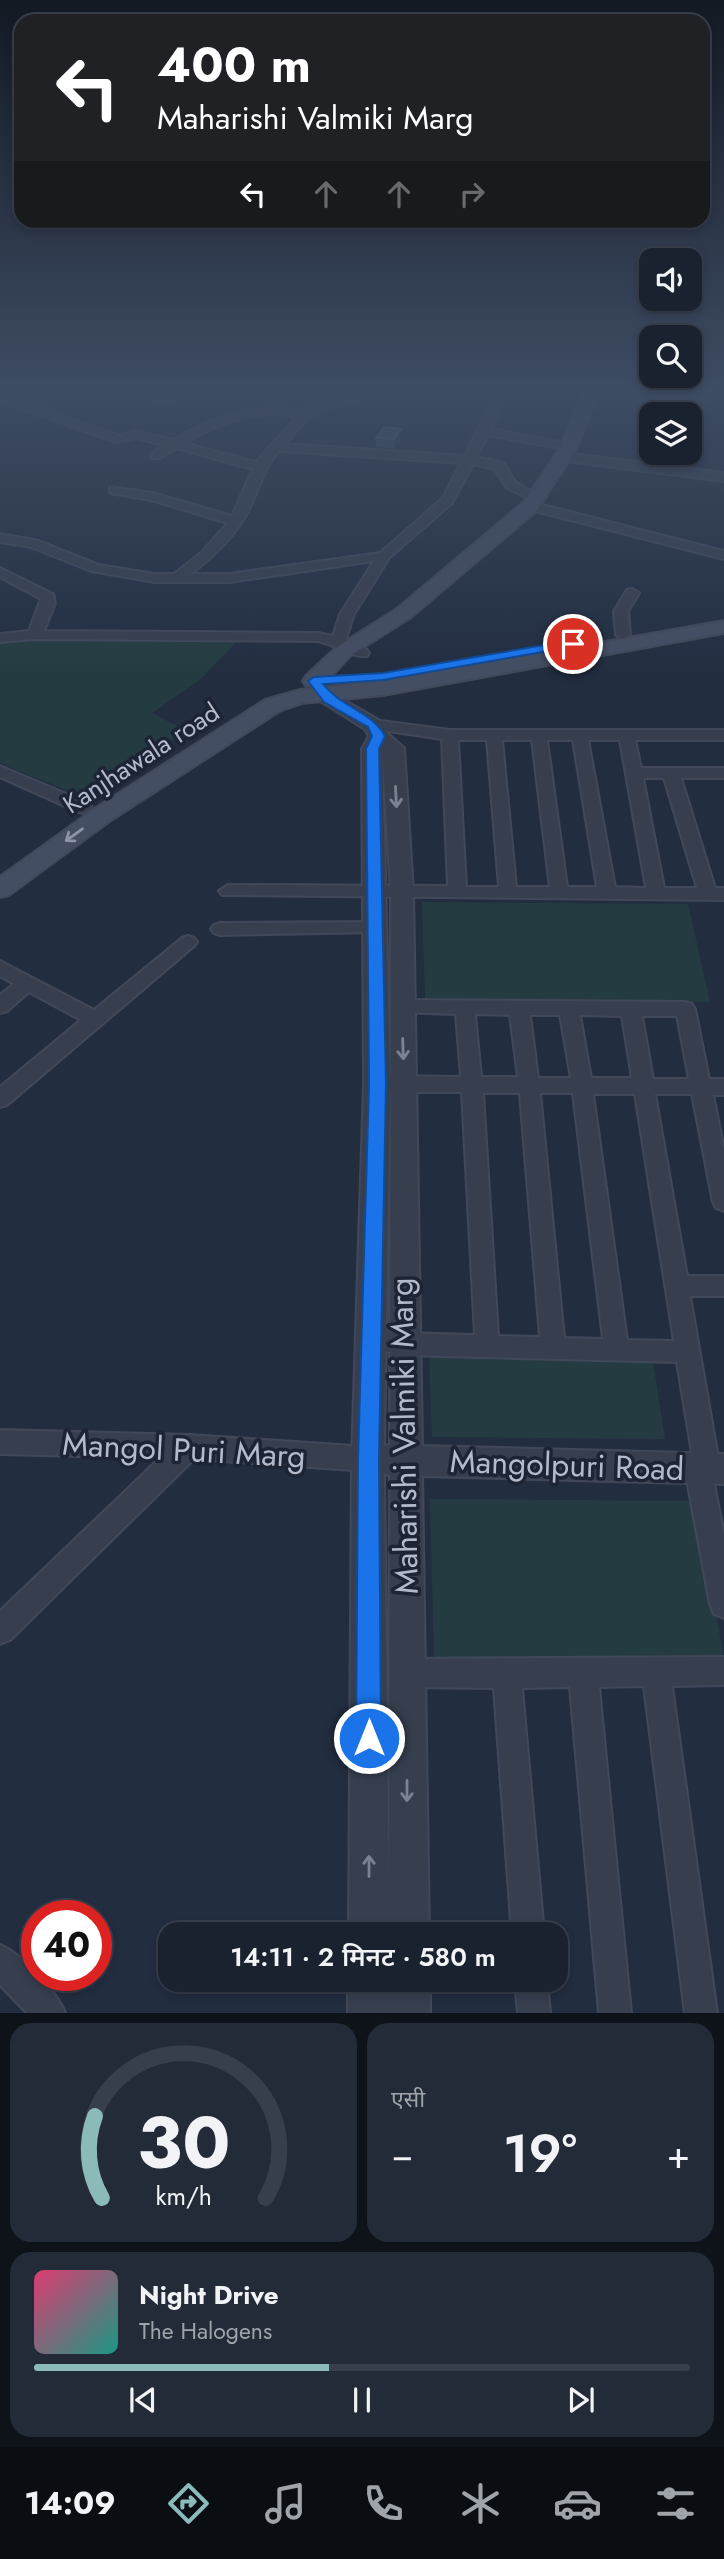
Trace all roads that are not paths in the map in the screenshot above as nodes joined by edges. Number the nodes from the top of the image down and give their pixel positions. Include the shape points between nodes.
1 (252, 485) edge
2 (457, 485) edge
3 (510, 485) edge
4 (551, 485) edge
5 (114, 491) dead end
6 (537, 505) junction
7 (236, 521) junction
8 (0, 538) edge
9 (724, 555) edge
10 (384, 556) junction
11 (0, 572) edge
12 (176, 579) junction
13 (632, 593) dead end
14 (724, 616) edge
15 (724, 627) edge
16 (35, 635) junction
17 (623, 635) junction
18 (0, 638) edge
19 (347, 651) junction
20 (319, 688) junction
21 (376, 730) junction
22 (450, 735) junction
23 (494, 735) junction
24 (724, 735) edge
25 (539, 736) junction
26 (580, 736) junction
27 (627, 736) junction
28 (0, 771) edge
29 (671, 773) junction
30 (634, 774) junction
31 (722, 778) edge
32 (84, 808) junction
33 (0, 866) edge
34 (0, 889) edge
35 (228, 891) dead end
36 (388, 891) junction
37 (457, 891) junction
38 (508, 892) junction
39 (559, 892) junction
40 (607, 892) junction
41 (656, 892) junction
42 (716, 894) edge
43 (375, 928) junction
44 (220, 929) dead end
45 (188, 942) dead end
46 (389, 961) junction
47 (0, 968) edge
48 (27, 983) junction
49 (0, 1006) edge
50 (402, 1007) junction
51 (465, 1007) junction
52 (519, 1008) junction
53 (569, 1008) junction
54 (631, 1009) junction
55 (95, 1019) junction
56 (391, 1084) junction
57 (472, 1085) junction
58 (529, 1085) junction
59 (582, 1086) junction
60 (646, 1086) junction
61 (701, 1087) junction
62 (724, 1087) edge
63 (0, 1099) edge
64 (724, 1202) edge
65 (677, 1286) junction
66 (724, 1286) edge
67 (372, 1339) junction
68 (403, 1344) junction
69 (487, 1346) junction
70 (553, 1348) junction
71 (616, 1350) junction
72 (688, 1352) junction
73 (0, 1442) edge
74 (189, 1447) junction
75 (368, 1459) junction
76 (405, 1461) junction
77 (710, 1469) edge
78 (723, 1590) edge
79 (0, 1630) edge
80 (656, 1671) junction
81 (724, 1671) edge
82 (583, 1672) junction
83 (406, 1673) junction
84 (507, 1676) junction
85 (369, 1922) edge
86 (409, 1922) edge
87 (527, 1922) edge
88 (0, 1961) edge
89 (369, 1992) edge
90 (409, 1992) edge
91 (532, 1992) edge
92 (49, 2013) edge
93 (369, 2013) edge
94 (409, 2013) edge
95 (534, 2013) edge
96 (615, 2013) edge
97 (701, 2013) edge

1 - 7 street
2 - 10 street via 448,500
3 - 6 street
4 - 6 main road
5 - 7 street
6 - 9 street
6 - 19 main road via 419,618
7 - 12 street via 207,555
8 - 12 street via 34,544 114,573
10 - 12 street via 229,578
10 - 19 street via 347,614
11 - 16 street via 48,597
13 - 17 street via 621,611
14 - 17 main road
15 - 20 main road via 383,688
16 - 18 street
16 - 19 street via 318,637
17 - 20 main road
19 - 20 main road
20 - 21 street
20 - 32 main road, Kanjhawala road via 279,690 248,703
20 -> 34 main road, Kanjhawala road via 273,705 102,815
21 - 22 street
21 - 36 street, Maharishi Valmiki Marg via 372,749
22 - 23 street
22 - 37 street
23 - 25 street
23 - 38 street
24 - 27 street
25 - 26 street
25 - 39 street
26 - 27 street
26 - 40 street
27 - 30 street
28 - 32 street
29 - 30 street
29 - 31 street
29 - 42 street
30 - 41 street
32 - 33 main road, Kanjhawala road
35 - 36 street
36 - 37 street
36 - 43 street, Maharishi Valmiki Marg
36 - 46 street, Maharishi Valmiki Marg
37 - 38 street
38 - 39 street
39 - 40 street
40 - 41 street
41 - 42 street
43 - 44 street
43 - 46 street, Maharishi Valmiki Marg
45 - 55 street
46 - 50 street, Maharishi Valmiki Marg
46 - 56 street, Maharishi Valmiki Marg
47 - 48 street
48 - 49 street
48 - 55 street
50 - 51 street
50 -> 56 street, Maharishi Valmiki Marg
51 - 52 street
51 - 57 street
52 - 53 street
52 - 58 street
53 - 54 street
53 - 59 street
54 - 60 street
54 - 61 street via 685,1009
55 - 63 street
56 - 57 street
56 - 67 street, Maharishi Valmiki Marg
56 - 68 street, Maharishi Valmiki Marg
57 - 58 street
57 - 69 street
58 - 59 street
58 - 70 street
59 - 60 street
59 - 71 street
60 - 61 street
60 - 65 street
61 - 62 street
61 - 64 street
65 - 66 street
65 - 72 street
67 - 68 street
67 - 75 street, Maharishi Valmiki Marg
68 - 69 street
68 - 76 street, Maharishi Valmiki Marg
69 - 70 street
70 - 71 street
71 - 72 street
72 - 77 street
73 - 74 street, Mangol Puri Marg
74 - 75 street, Mangol Puri Marg
74 - 79 street
75 - 76 street, Mangolpuri Road
85 -> 75 street, Maharishi Valmiki Marg
76 - 77 street, Mangolpuri Road
76 - 83 street, Maharishi Valmiki Marg
77 - 78 street
80 - 81 street
80 - 82 street
80 - 97 street
82 - 84 street
82 - 96 street
83 - 84 street
83 -> 86 street, Maharishi Valmiki Marg
84 - 87 street
88 - 92 street
89 - 93 street
90 - 94 street
91 - 95 street

